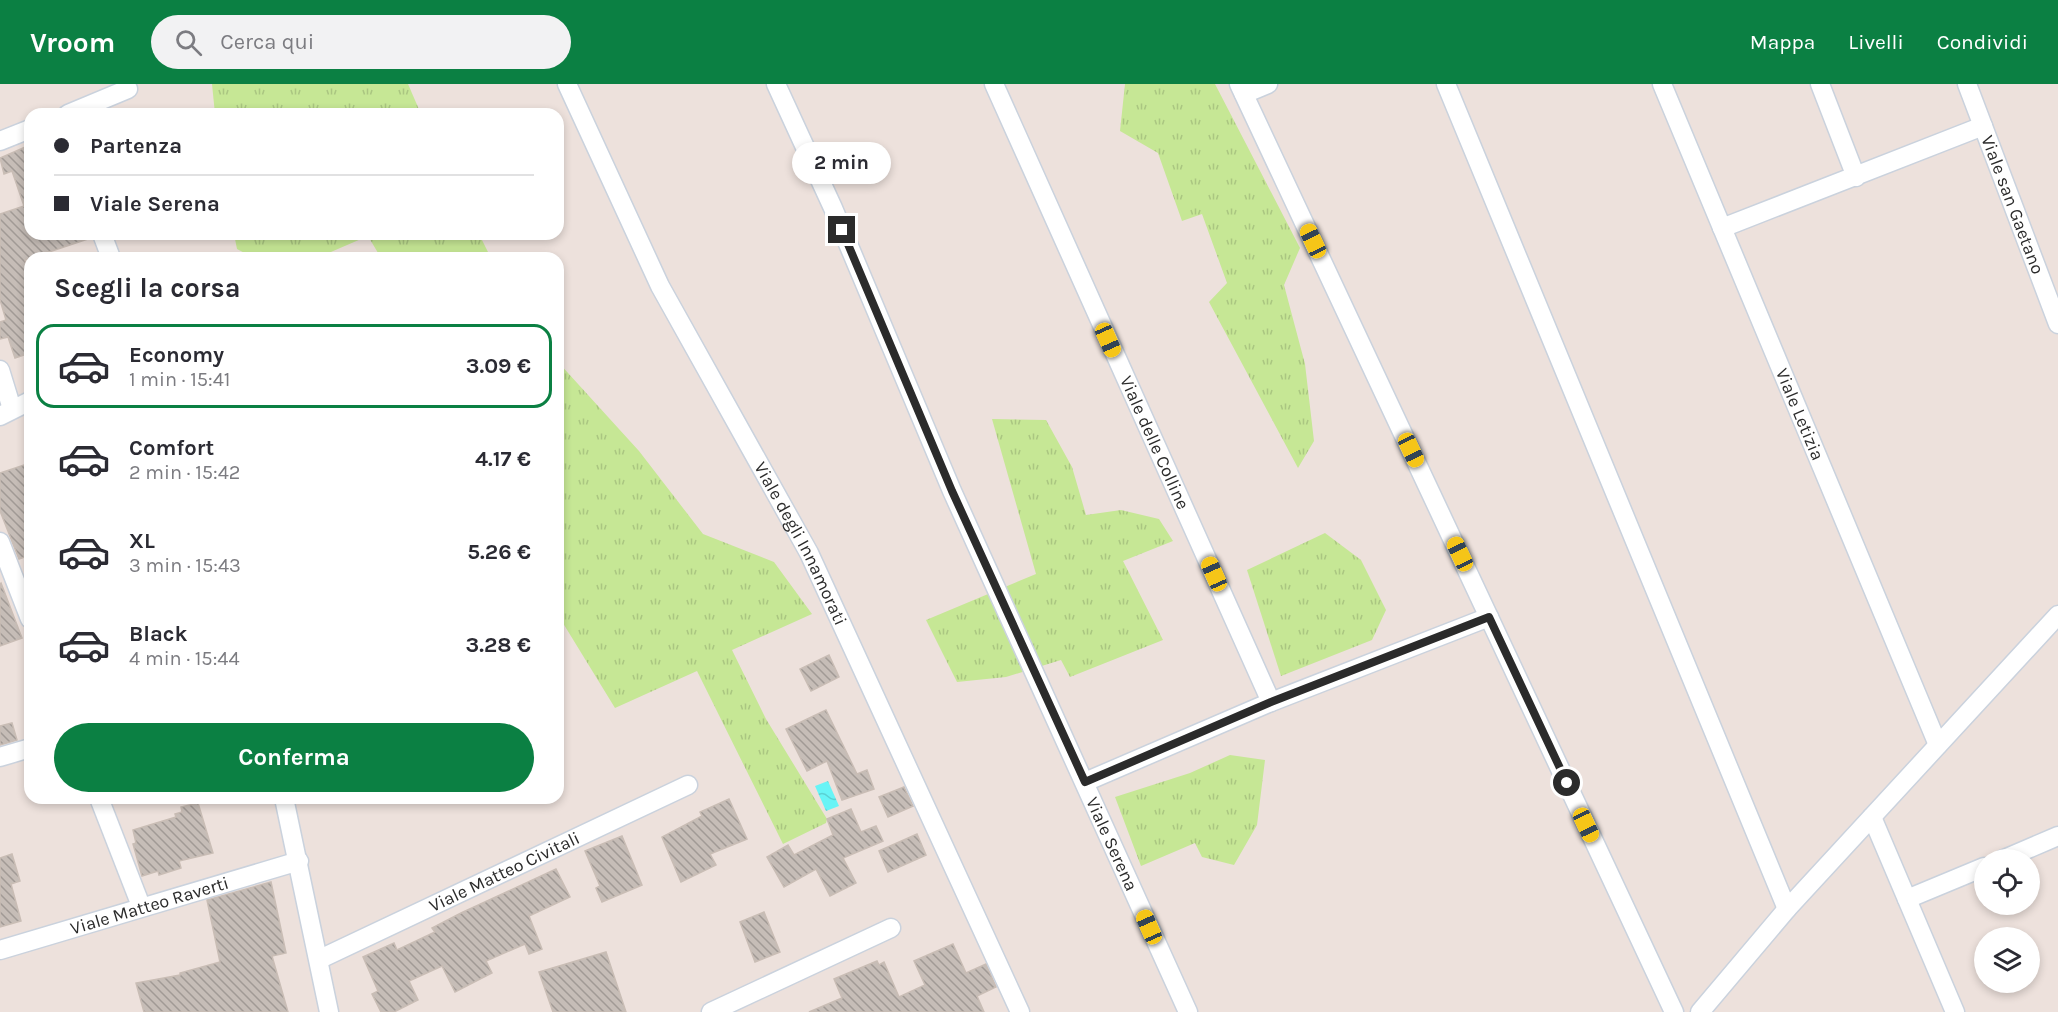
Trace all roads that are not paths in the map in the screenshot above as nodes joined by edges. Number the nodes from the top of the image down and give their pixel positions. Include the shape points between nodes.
1 (567, 84) edge
2 (776, 84) edge
3 (994, 84) edge
4 (1269, 84) edge
5 (1446, 84) edge
6 (1662, 84) edge
7 (1820, 84) edge
8 (1967, 84) edge
9 (128, 89) dead end
10 (1242, 89) edge
11 (82, 108) edge
12 (1983, 126) junction
13 (24, 131) edge
14 (0, 141) edge
15 (1856, 177) junction
16 (1722, 228) junction
17 (2058, 324) edge
18 (0, 370) edge
19 (24, 404) edge
20 (6, 413) edge
21 (0, 542) edge
22 (4, 563) edge
23 (24, 591) edge
24 (2058, 615) edge
25 (1489, 617) junction
26 (1271, 702) junction
27 (1938, 745) junction
28 (24, 750) edge
29 (0, 757) edge
30 (1085, 782) junction
31 (688, 785) dead end
32 (101, 804) edge
33 (285, 804) edge
34 (1872, 817) junction
35 (2058, 836) edge
36 (2028, 849) edge
37 (299, 861) junction
38 (1974, 871) edge
39 (1907, 899) junction
40 (141, 906) junction
41 (1787, 909) junction
42 (891, 928) dead end
43 (0, 950) edge
44 (320, 959) junction
45 (329, 1012) edge
46 (711, 1012) edge
47 (1020, 1012) edge
48 (1188, 1012) edge
49 (1674, 1012) edge
50 (1700, 1012) edge
51 (1955, 1012) edge

1 - 47 street, Viale degli Innamorati via 660,286 809,553
2 - 30 street, Viale Serena via 833,208 952,491
3 - 26 street, Viale delle Colline
4 - 10 street
5 - 41 street
6 - 16 street, Viale Letizia
7 - 15 street
8 - 12 street, Viale san Gaetano
9 - 11 street
10 - 25 street
12 - 15 street
12 - 17 street, Viale san Gaetano
13 - 14 street
15 - 16 street
16 - 27 street, Viale Letizia
18 - 20 street
19 - 20 street
21 - 22 street
22 - 23 street
24 - 27 street
25 - 26 street
25 - 49 street
26 - 30 street
27 - 34 street
28 - 29 street
30 - 48 street, Viale Serena
31 - 44 street, Viale Matteo Civitali
32 - 40 street
33 - 37 street
34 - 39 street
34 - 41 street
35 - 36 street
37 - 40 street, Viale Matteo Raverti
37 - 44 street
38 - 39 street
39 - 51 street
40 - 43 street, Viale Matteo Raverti
41 - 50 street
42 - 46 street
44 - 45 street

